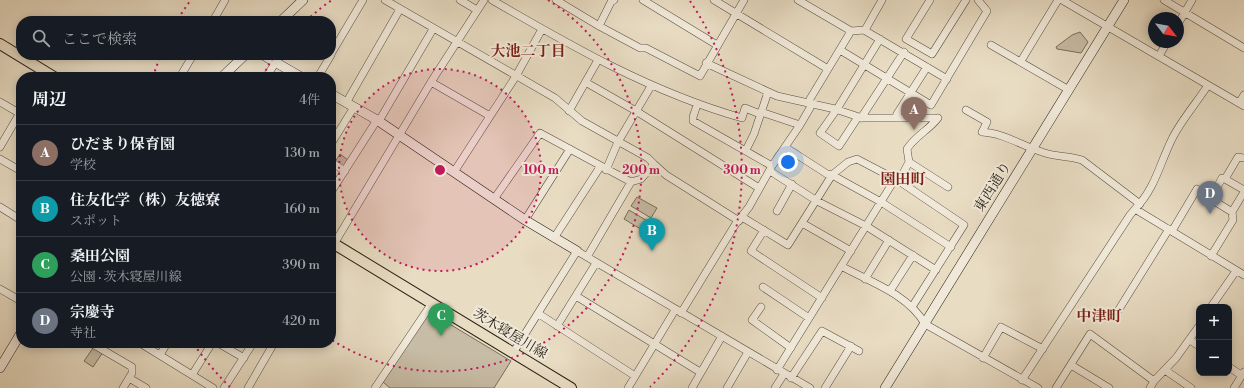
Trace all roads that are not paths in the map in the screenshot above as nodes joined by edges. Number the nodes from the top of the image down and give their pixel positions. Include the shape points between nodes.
1 (225, 0) edge
2 (303, 0) edge
3 (363, 0) edge
4 (385, 0) edge
5 (460, 0) edge
6 (484, 0) edge
7 (492, 0) edge
8 (556, 0) edge
9 (643, 0) edge
10 (714, 0) edge
11 (744, 0) edge
12 (798, 0) edge
13 (882, 0) edge
14 (930, 0) edge
15 (966, 0) edge
16 (978, 0) edge
17 (1058, 0) edge
18 (1062, 0) edge
19 (1124, 0) edge
20 (1164, 0) edge
21 (1192, 0) edge
22 (610, 1) edge
23 (400, 9) junction
24 (477, 10) junction
25 (1182, 12) edge
26 (736, 13) junction
27 (1184, 13) joint
28 (216, 16) edge
29 (286, 16) edge
30 (599, 26) junction
31 (1108, 26) junction
32 (433, 29) junction
33 (542, 29) junction
34 (864, 30) junction
35 (851, 31) junction
36 (880, 39) junction
37 (457, 43) junction
38 (0, 44) edge
39 (717, 45) junction
40 (991, 45) dead end
41 (336, 46) edge
42 (1164, 48) edge
43 (1244, 48) edge
44 (840, 50) junction
45 (904, 52) junction
46 (16, 55) edge
47 (1159, 56) junction
48 (23, 60) edge
49 (190, 60) edge
50 (240, 60) edge
51 (272, 60) edge
52 (328, 60) edge
53 (598, 60) junction
54 (1021, 61) junction
55 (276, 62) junction
56 (706, 63) junction
57 (864, 65) junction
58 (928, 67) junction
59 (828, 69) junction
60 (41, 72) edge
61 (183, 72) edge
62 (227, 72) edge
63 (269, 72) edge
64 (291, 72) edge
65 (321, 72) edge
66 (516, 76) junction
67 (888, 79) junction
68 (947, 79) junction
69 (430, 82) junction
70 (587, 83) junction
71 (1208, 85) junction
72 (651, 86) junction
73 (1069, 90) junction
74 (768, 92) junction
75 (911, 93) junction
76 (1244, 95) edge
77 (336, 97) edge
78 (0, 102) edge
79 (810, 104) junction
80 (1242, 104) edge
81 (350, 105) junction
82 (697, 105) junction
83 (837, 109) junction
84 (16, 110) edge
85 (636, 110) junction
86 (966, 110) dead end
87 (569, 111) junction
88 (761, 113) junction
89 (897, 114) dead end
90 (490, 116) junction
91 (860, 117) junction
92 (16, 119) edge
93 (378, 121) junction
94 (800, 125) junction
95 (336, 134) edge
96 (400, 135) junction
97 (618, 142) junction
98 (0, 147) edge
99 (785, 147) junction
100 (570, 149) junction
101 (1033, 149) junction
102 (746, 150) junction
103 (0, 158) edge
104 (1244, 158) edge
105 (909, 162) junction
106 (654, 164) junction
107 (336, 165) edge
108 (16, 168) edge
109 (603, 168) junction
110 (771, 169) junction
111 (345, 171) junction
112 (454, 172) junction
113 (832, 175) junction
114 (1225, 179) junction
115 (897, 180) junction
116 (631, 182) junction
117 (336, 184) edge
118 (792, 184) junction
119 (948, 187) dead end
120 (760, 188) junction
121 (1244, 191) edge
122 (1212, 197) junction
123 (494, 198) junction
124 (817, 201) junction
125 (881, 202) junction
126 (1138, 206) junction
127 (0, 207) edge
128 (776, 211) dead end
129 (1232, 212) junction
130 (16, 217) edge
131 (740, 219) junction
132 (525, 220) junction
133 (802, 223) junction
134 (866, 226) junction
135 (764, 230) junction
136 (1170, 230) junction
137 (554, 238) junction
138 (336, 239) edge
139 (889, 240) junction
140 (336, 247) edge
141 (951, 247) junction
142 (577, 251) junction
143 (851, 251) junction
144 (913, 255) junction
145 (1211, 256) junction
146 (587, 257) junction
147 (596, 263) junction
148 (841, 266) junction
149 (936, 270) junction
150 (1236, 271) junction
151 (1244, 275) edge
152 (865, 279) junction
153 (763, 287) dead end
154 (0, 289) edge
155 (890, 291) junction
156 (576, 296) junction
157 (16, 298) edge
158 (822, 298) junction
159 (432, 303) junction
160 (1213, 304) edge
161 (761, 307) dead end
162 (912, 307) junction
163 (678, 311) junction
164 (539, 314) junction
165 (1116, 314) dead end
166 (809, 318) junction
167 (925, 324) junction
168 (557, 326) junction
169 (1196, 331) edge
170 (722, 336) junction
171 (1190, 340) junction
172 (16, 342) edge
173 (1196, 344) edge
174 (655, 345) junction
175 (851, 346) junction
176 (100, 348) edge
177 (148, 348) edge
178 (165, 348) edge
179 (209, 348) edge
180 (227, 348) edge
181 (250, 348) edge
182 (271, 348) edge
183 (791, 348) junction
184 (1043, 349) junction
185 (859, 351) dead end
186 (513, 352) junction
187 (748, 352) junction
188 (160, 355) junction
189 (244, 358) junction
190 (983, 358) junction
191 (1071, 365) junction
192 (0, 368) edge
193 (1232, 369) edge
194 (777, 370) junction
195 (1164, 370) junction
196 (700, 372) junction
197 (784, 374) junction
198 (1242, 374) edge
199 (192, 375) junction
200 (635, 376) junction
201 (129, 378) junction
202 (791, 378) junction
203 (1022, 380) junction
204 (1154, 381) junction
205 (379, 387) edge
206 (123, 388) edge
207 (146, 388) edge
208 (213, 388) edge
209 (224, 388) edge
210 (248, 388) edge
211 (571, 388) edge
212 (628, 388) edge
213 (692, 388) edge
214 (727, 388) edge
215 (775, 388) edge
216 (810, 388) edge
217 (825, 388) edge
218 (886, 388) edge
219 (1038, 388) edge
220 (1056, 388) edge
221 (1109, 388) edge
222 (1150, 388) edge
223 (1190, 388) edge
224 (1234, 388) edge

1 - 28 street
2 - 29 street
3 - 41 street
4 - 23 street
5 - 24 street
6 - 24 street
7 - 33 street
8 - 30 street
9 - 39 street
10 - 26 street
11 - 26 street
12 - 35 street
13 - 34 street
14 - 15 street via 906,38 932,54
16 - 68 street via 987,11
17 - 54 street
18 - 31 street
19 - 31 street, 東西通り
20 - 25 street
21 - 27 street
22 - 30 street
23 - 32 street
23 - 81 street
24 - 37 street
26 - 39 street
26 - 59 street
27 - 43 street
30 - 56 street via 700,76
31 - 47 street
31 - 73 street, 東西通り
32 - 37 street
32 - 93 street
33 - 53 street
33 - 66 street
34 - 35 street
34 - 36 street
35 - 44 street
36 - 45 street
36 - 57 street
37 - 66 street
37 - 69 street
38 - 46 main road
39 - 56 street
40 - 54 street
42 - 47 street
44 - 57 street
44 - 59 street
45 - 58 street
45 - 67 street
47 - 71 street
48 - 60 main road
49 - 61 street
50 - 62 street
51 - 55 street
52 - 65 street
53 - 70 street
53 - 72 street
54 - 73 street
55 - 63 street
55 - 64 street
56 - 74 street
57 - 67 street
57 - 83 street
58 - 68 street
58 - 75 street
59 - 79 street via 810,99
66 - 87 street via 555,98
66 - 90 street
67 - 75 street
67 - 91 street
68 - 75 street via 931,105
69 - 90 street
69 - 96 street
70 - 85 street
70 - 87 street
71 - 80 street
71 - 126 street via 1172,139 1152,186
72 - 82 street
72 - 85 street
73 - 101 street, 東西通り
74 - 79 street
74 - 88 street
75 - 89 street
76 - 80 street
77 - 81 street
78 - 84 street
79 - 83 street
79 - 94 street
81 - 93 street
81 - 95 street
82 - 88 street via 742,118 745,108
82 - 102 street via 693,121
83 - 91 street
83 - 91 street via 820,134 840,146
85 - 97 street
85 - 120 street
86 - 101 street via 988,122 982,132
87 - 97 street
88 - 94 street
88 - 102 street
90 - 112 street
91 - 105 street via 937,118 932,127 907,149
92 - 98 street
93 - 96 street
93 - 111 street
94 - 99 street
96 - 112 street
96 - 138 street
97 - 106 street
97 - 109 street
99 - 110 street
99 - 113 street via 816,168
100 - 109 street
100 - 123 street via 540,132
100 - 132 street
101 - 126 street via 1046,154 1082,160
101 - 167 street, 東西通り
102 - 110 street
103 - 108 street
104 - 114 street via 1238,156
105 - 115 street
105 - 119 street
106 - 116 street via 641,179
106 - 131 street via 666,175
107 - 111 street
109 - 116 street
109 - 137 street
110 - 118 street
110 - 120 street
111 - 117 street
112 - 123 street
113 - 115 street via 857,158
113 - 124 street
113 - 125 street
114 - 121 street
114 - 122 street via 1222,178
115 - 125 street
115 - 141 street via 964,225
116 - 146 street
118 - 124 street
118 - 128 street
120 - 131 street
121 - 129 street
122 - 129 street via 1211,199
122 - 136 street via 1197,189
123 - 132 street
124 - 133 street
124 - 134 street
125 - 134 street
125 - 141 street
126 - 136 street
126 - 184 street
127 - 130 street
129 - 145 street via 1233,220
131 - 135 street
131 - 163 street
132 - 137 street
133 - 135 street via 788,245
133 - 143 street
134 - 139 street
134 - 143 street
135 - 158 street via 751,251
136 - 145 street
136 - 165 street
137 - 142 street
139 - 144 street
139 - 152 street
140 - 159 main road, 茨木寝屋川線
141 - 149 street
142 - 146 street
142 - 164 street
143 - 148 street
144 - 149 street
144 - 155 street
145 - 150 street
146 - 147 street
147 - 156 street
147 - 163 street
148 - 152 street
148 - 158 street
149 - 162 street
150 - 151 street
150 - 160 street
152 - 155 street
153 - 166 street
154 - 157 street
155 - 162 street
156 - 168 street
156 - 174 street
158 - 166 street
159 - 186 main road, 茨木寝屋川線
159 - 205 street
161 - 183 street via 752,320
162 - 167 street
163 - 170 street
163 - 174 street
164 - 168 street
164 - 186 street
166 - 183 street
167 - 190 street
167 - 218 street, 東西通り
168 - 200 street
169 - 171 street
170 - 187 street
170 - 196 street
171 - 173 street
171 - 195 street
172 - 192 street
174 - 196 street
174 - 200 street
175 - 185 street
175 - 202 street via 822,331
175 - 217 street
176 - 201 street via 132,367
177 - 188 street
178 - 188 street
179 - 199 street
180 - 189 street
181 - 189 street
182 - 210 street
183 - 194 street
184 - 190 street via 1001,327
184 - 203 street
186 - 211 main road, 茨木寝屋川線
187 - 194 street
187 - 214 street
188 - 199 street
189 - 209 street
190 - 203 street
191 - 204 street via 1090,334
191 - 220 street
191 - 221 street
193 - 198 street
194 - 197 street
195 - 204 street
195 - 223 street
196 - 213 street
197 - 202 street
197 - 215 street
198 - 224 street
199 - 208 street
200 - 212 street
201 - 206 street
201 - 207 street
202 - 216 street
203 - 219 street
204 - 222 street

